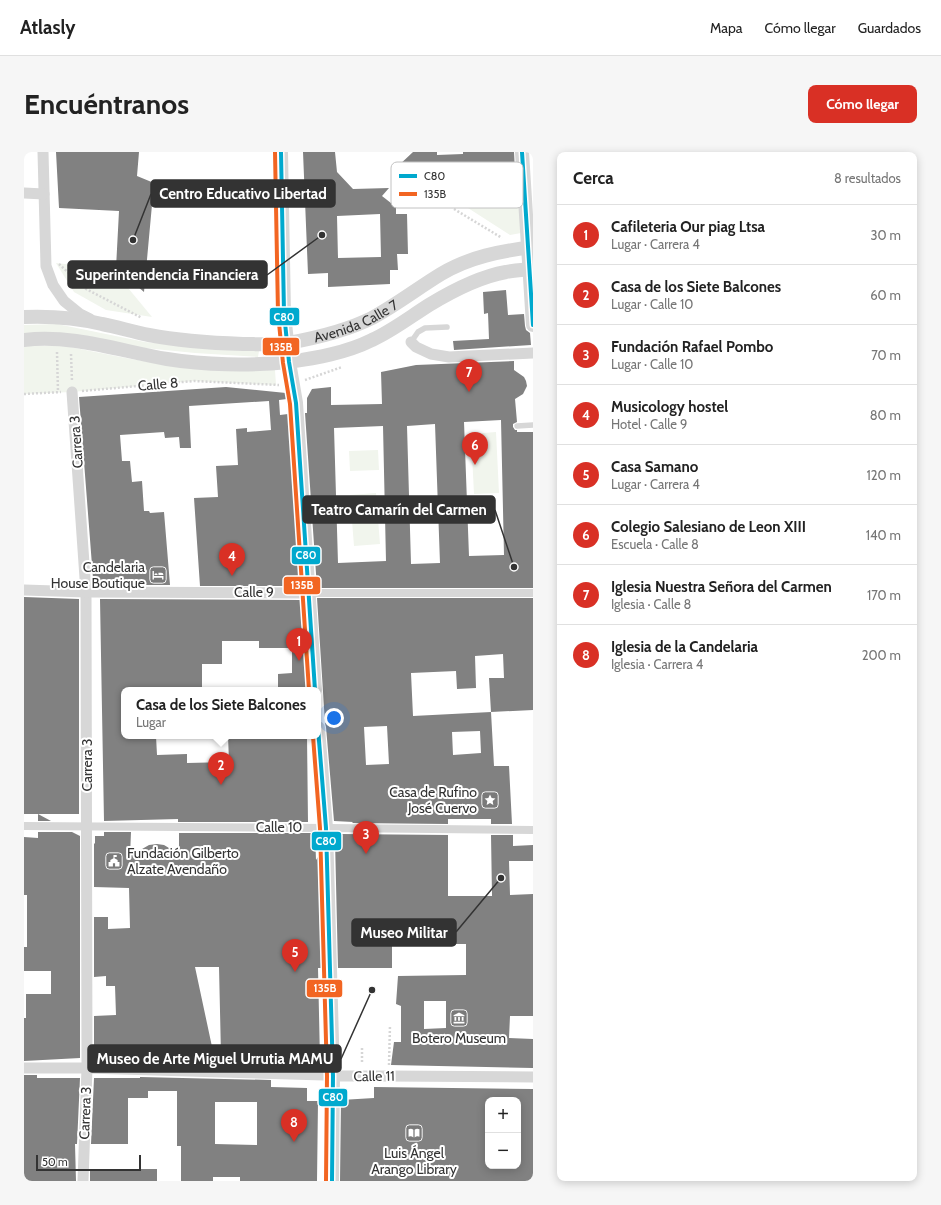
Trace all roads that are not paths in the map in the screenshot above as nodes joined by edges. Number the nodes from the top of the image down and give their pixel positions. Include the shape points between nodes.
1 (43, 152) edge
2 (281, 152) edge
3 (522, 152) edge
4 (523, 162) edge
5 (523, 164) edge
6 (24, 193) edge
7 (44, 194) junction
8 (530, 247) edge
9 (531, 269) edge
10 (24, 317) edge
11 (102, 323) junction
12 (533, 324) edge
13 (447, 327) dead end
14 (24, 340) edge
15 (411, 342) joint
16 (287, 343) junction
17 (533, 353) edge
18 (289, 362) junction
19 (72, 392) road end
20 (533, 425) edge
21 (517, 426) dead end
22 (24, 590) edge
23 (86, 592) junction
24 (309, 592) junction
25 (533, 593) edge
26 (315, 687) edge
27 (319, 739) edge
28 (24, 826) edge
29 (88, 826) junction
30 (326, 828) junction
31 (533, 830) edge
32 (24, 1068) edge
33 (87, 1068) junction
34 (333, 1076) junction
35 (533, 1077) edge
36 (82, 1181) edge
37 (332, 1181) edge

1 - 7 street
2 - 16 street via 284,313
3 - 4 street
5 - 8 street
6 - 7 street
7 - 11 street via 48,276 64,301 80,314
8 - 9 street
8 - 16 street, Avenida Calle 7 via 502,251 465,263 442,274 364,322 335,332
9 - 12 street
9 - 18 street, Avenida Calle 7 via 494,275 460,288 358,347
10 - 11 street, Avenida Calle 7 via 64,318
11 - 16 street, Avenida Calle 7 via 149,335 197,342
13 - 15 lane via 425,328 418,332
14 - 18 street, Avenida Calle 7 via 71,340 195,362
15 - 17 street via 431,354 445,357
16 - 18 street
18 - 24 street via 296,403
19 - 23 street, Carrera 3
20 - 21 lane
22 - 23 street, Calle 9
23 - 24 street, Calle 9
23 - 29 street, Carrera 3
24 - 25 street, Calle 9
24 - 26 street
27 - 30 street
28 - 29 street, Calle 10
29 - 30 street, Calle 10
29 - 33 street, Carrera 3
30 - 31 street, Calle 10
30 - 34 street
32 - 33 street, Calle 11
33 - 34 street, Calle 11
33 - 36 street, Carrera 3
34 - 35 street, Calle 11
34 - 37 street

